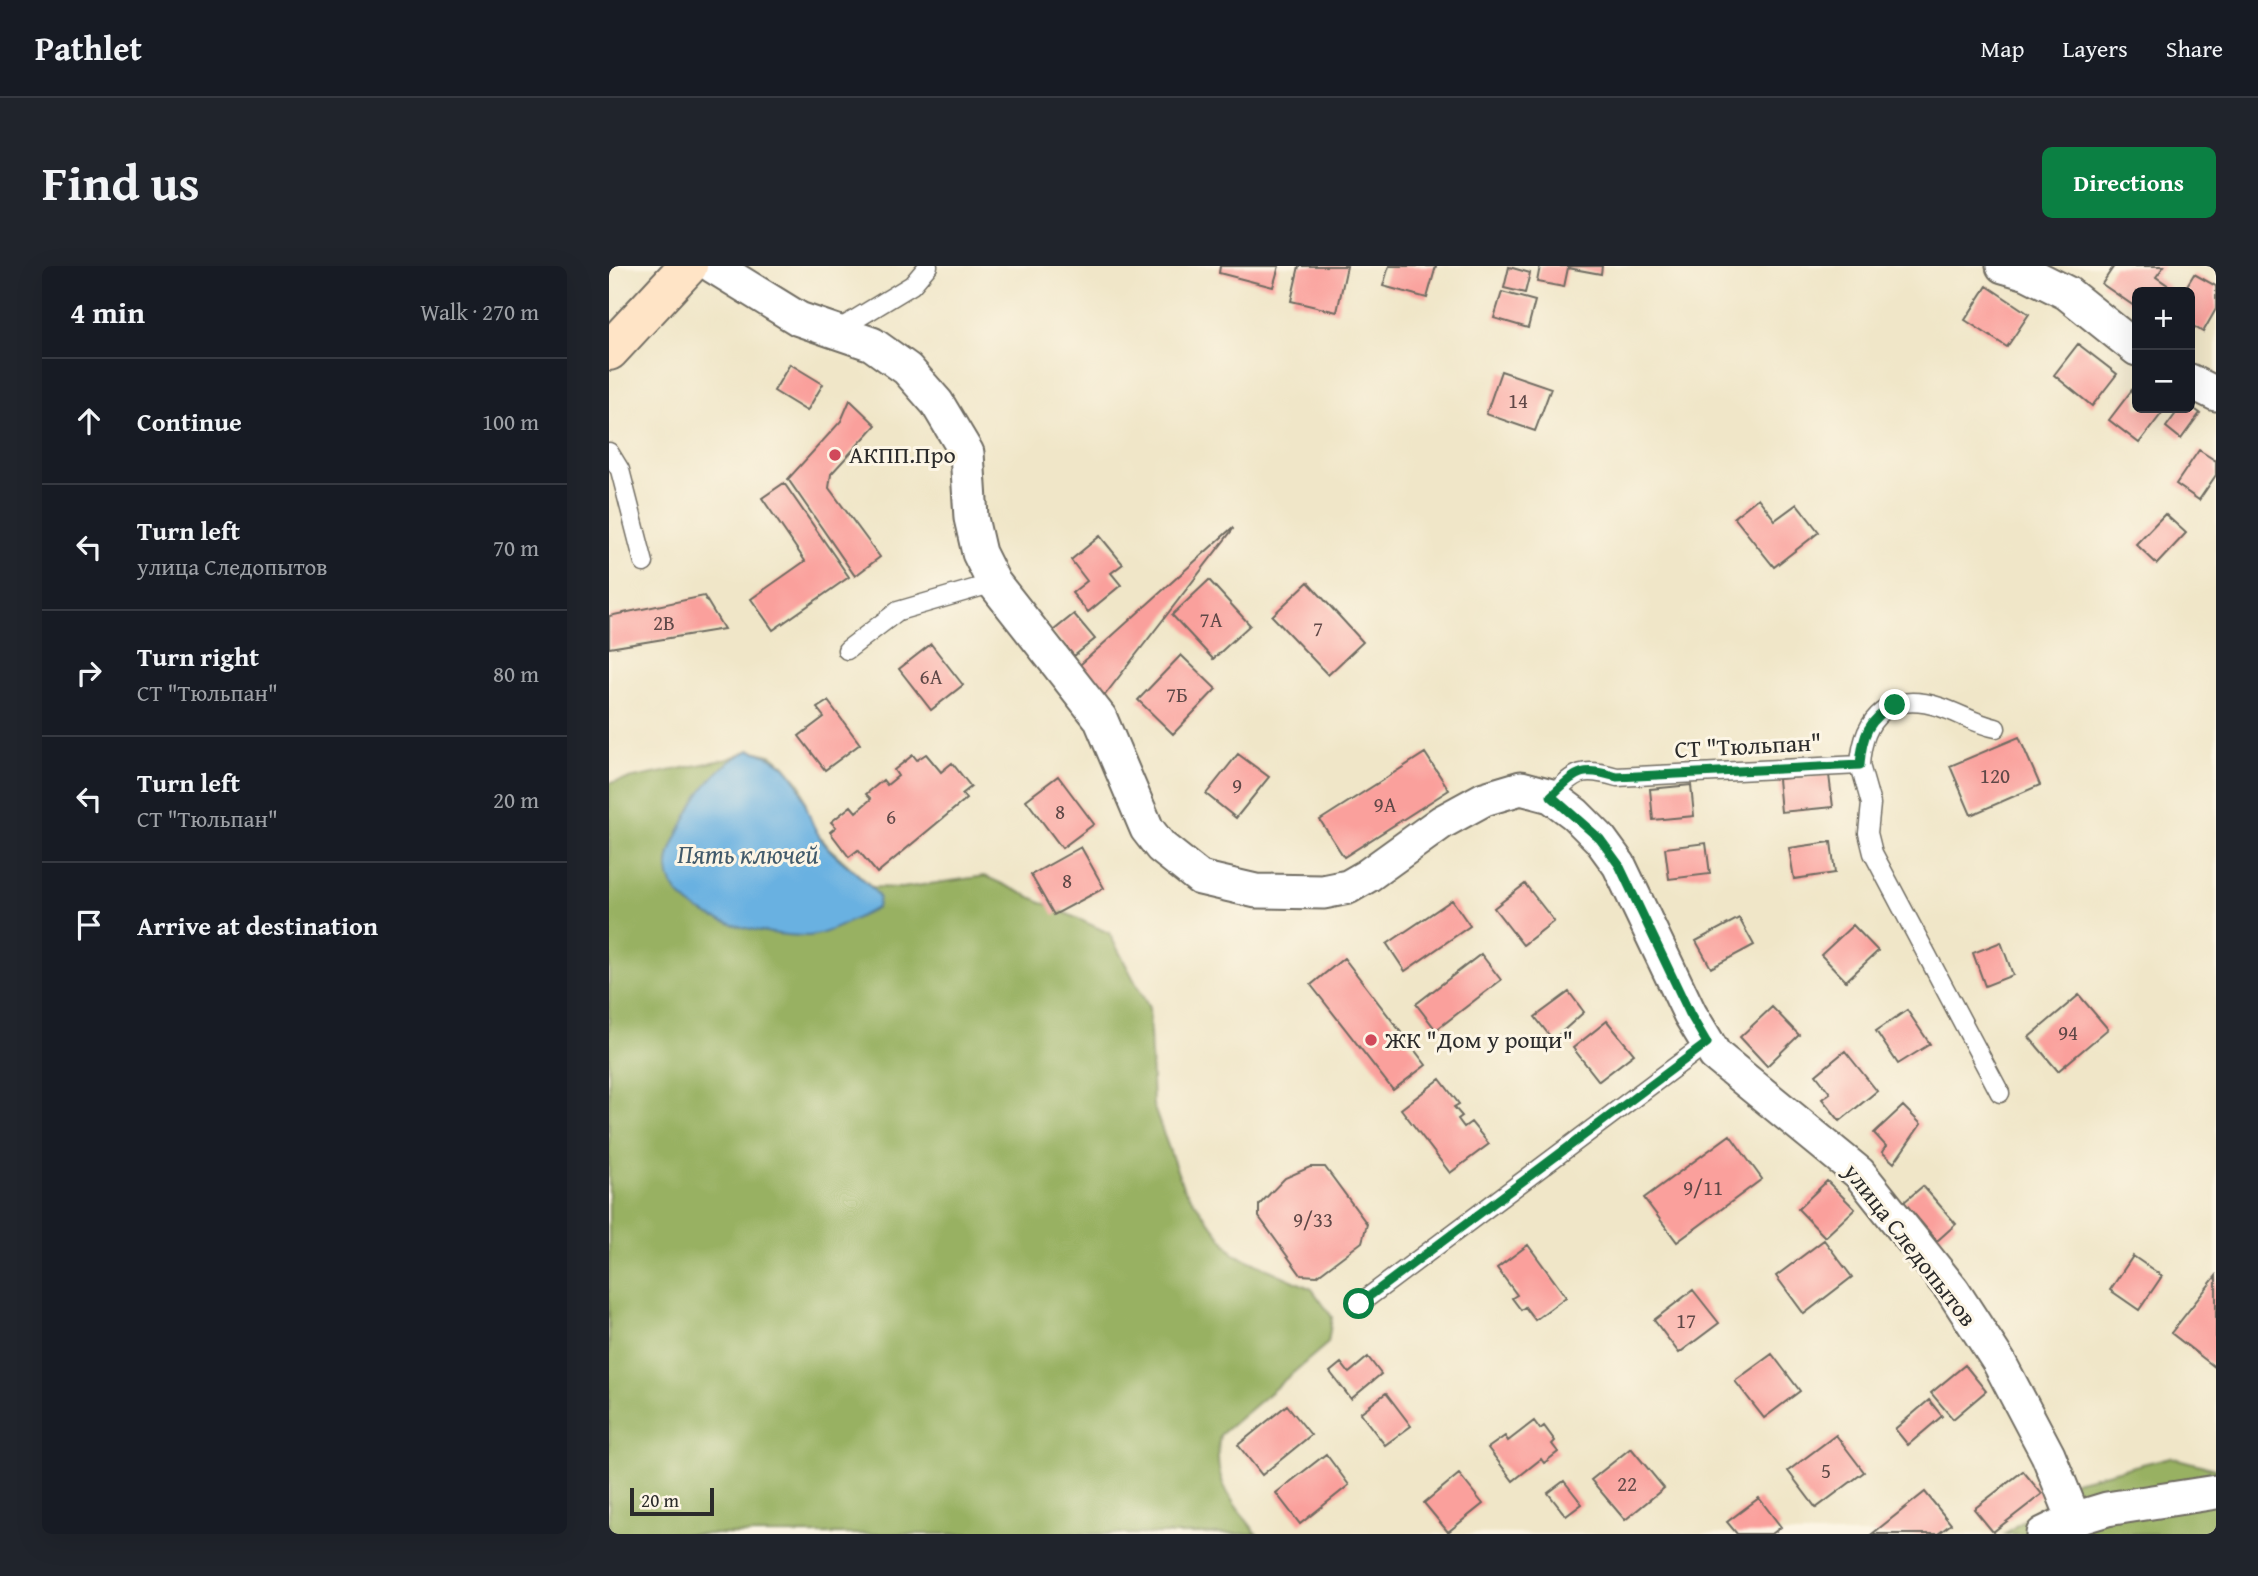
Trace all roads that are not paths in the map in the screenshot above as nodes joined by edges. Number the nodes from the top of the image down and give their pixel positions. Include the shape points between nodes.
1 (688, 266) edge
2 (712, 266) edge
3 (928, 266) edge
4 (2003, 266) edge
5 (836, 331) junction
6 (2132, 345) edge
7 (609, 351) edge
8 (2195, 384) edge
9 (2216, 394) edge
10 (609, 452) edge
11 (644, 563) dead end
12 (994, 583) junction
13 (847, 650) dead end
14 (1996, 729) dead end
15 (1860, 765) junction
16 (1551, 796) junction
17 (1707, 1043) junction
18 (2000, 1093) dead end
19 (1359, 1304) dead end
20 (2216, 1492) edge
21 (2074, 1519) junction
22 (2043, 1534) edge

1 - 7 street
2 - 5 street, улица Следопытов via 799,319
3 - 5 lane via 912,285
4 - 6 street via 2067,293
5 - 12 street, улица Следопытов via 872,344 907,369 937,403 967,453 971,518 979,553
8 - 9 street
10 - 11 lane via 620,470
12 - 13 lane via 898,611
12 - 16 street, улица Следопытов via 1100,718 1147,829 1161,847 1200,878 1257,891 1323,892 1348,887 1442,822 1484,799 1521,788
14 - 15 lane via 1939,707 1895,705 1867,727
15 - 16 lane, СТ "Тюльпан" via 1617,777 1590,769 1574,775
15 - 18 lane via 1871,804 1868,833 1874,853
16 - 17 street, улица Следопытов via 1600,839 1619,865
17 - 19 lane
17 - 21 street, улица Следопытов via 1859,1173 1953,1291 2011,1385 2048,1455
20 - 21 street
21 - 22 street

